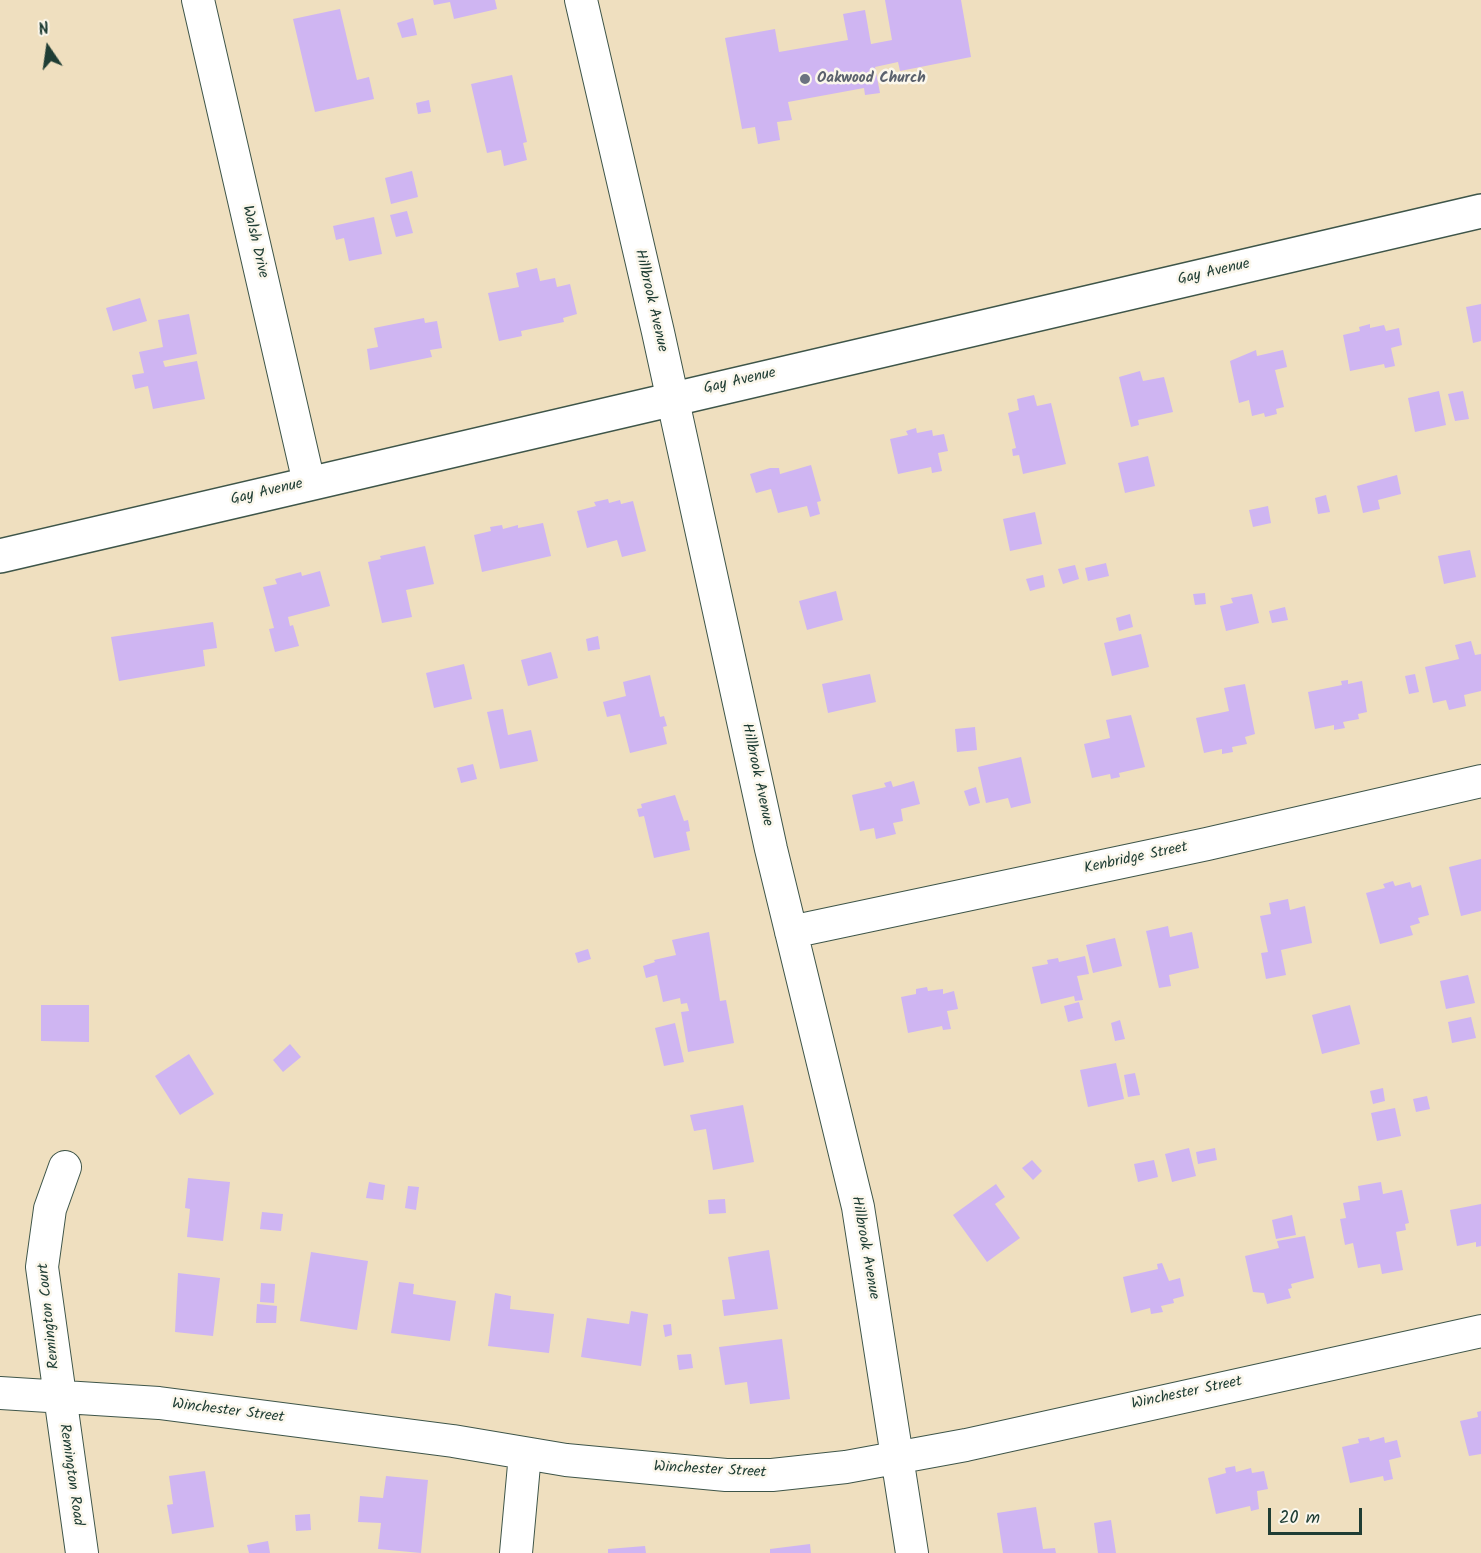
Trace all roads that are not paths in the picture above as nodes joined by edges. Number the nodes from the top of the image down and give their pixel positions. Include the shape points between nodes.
1 (198, 0) edge
2 (581, 0) edge
3 (1481, 211) edge
4 (671, 398) junction
5 (309, 483) junction
6 (0, 556) edge
7 (1481, 781) edge
8 (791, 932) junction
9 (65, 1167) dead end
10 (1481, 1330) edge
11 (0, 1393) edge
12 (59, 1396) junction
13 (525, 1454) junction
14 (898, 1457) junction
15 (82, 1553) edge
16 (516, 1553) edge
17 (912, 1553) edge

1 - 5 street, Walsh Drive
2 - 4 street, Hillbrook Avenue
3 - 4 street, Gay Avenue
4 - 5 street, Gay Avenue
4 - 8 street, Hillbrook Avenue
5 - 6 street, Gay Avenue
7 - 8 street, Kenbridge Street via 1208,844
8 - 14 street, Hillbrook Avenue via 858,1207
9 - 12 street, Remington Court via 50,1209 42,1267
10 - 14 street, Winchester Street
11 - 12 street, Winchester Street
12 - 13 street, Winchester Street via 159,1403
12 - 15 street, Remington Road
13 - 14 street, Winchester Street via 737,1475 782,1474
13 - 16 street
14 - 17 street, Hillbrook Avenue

